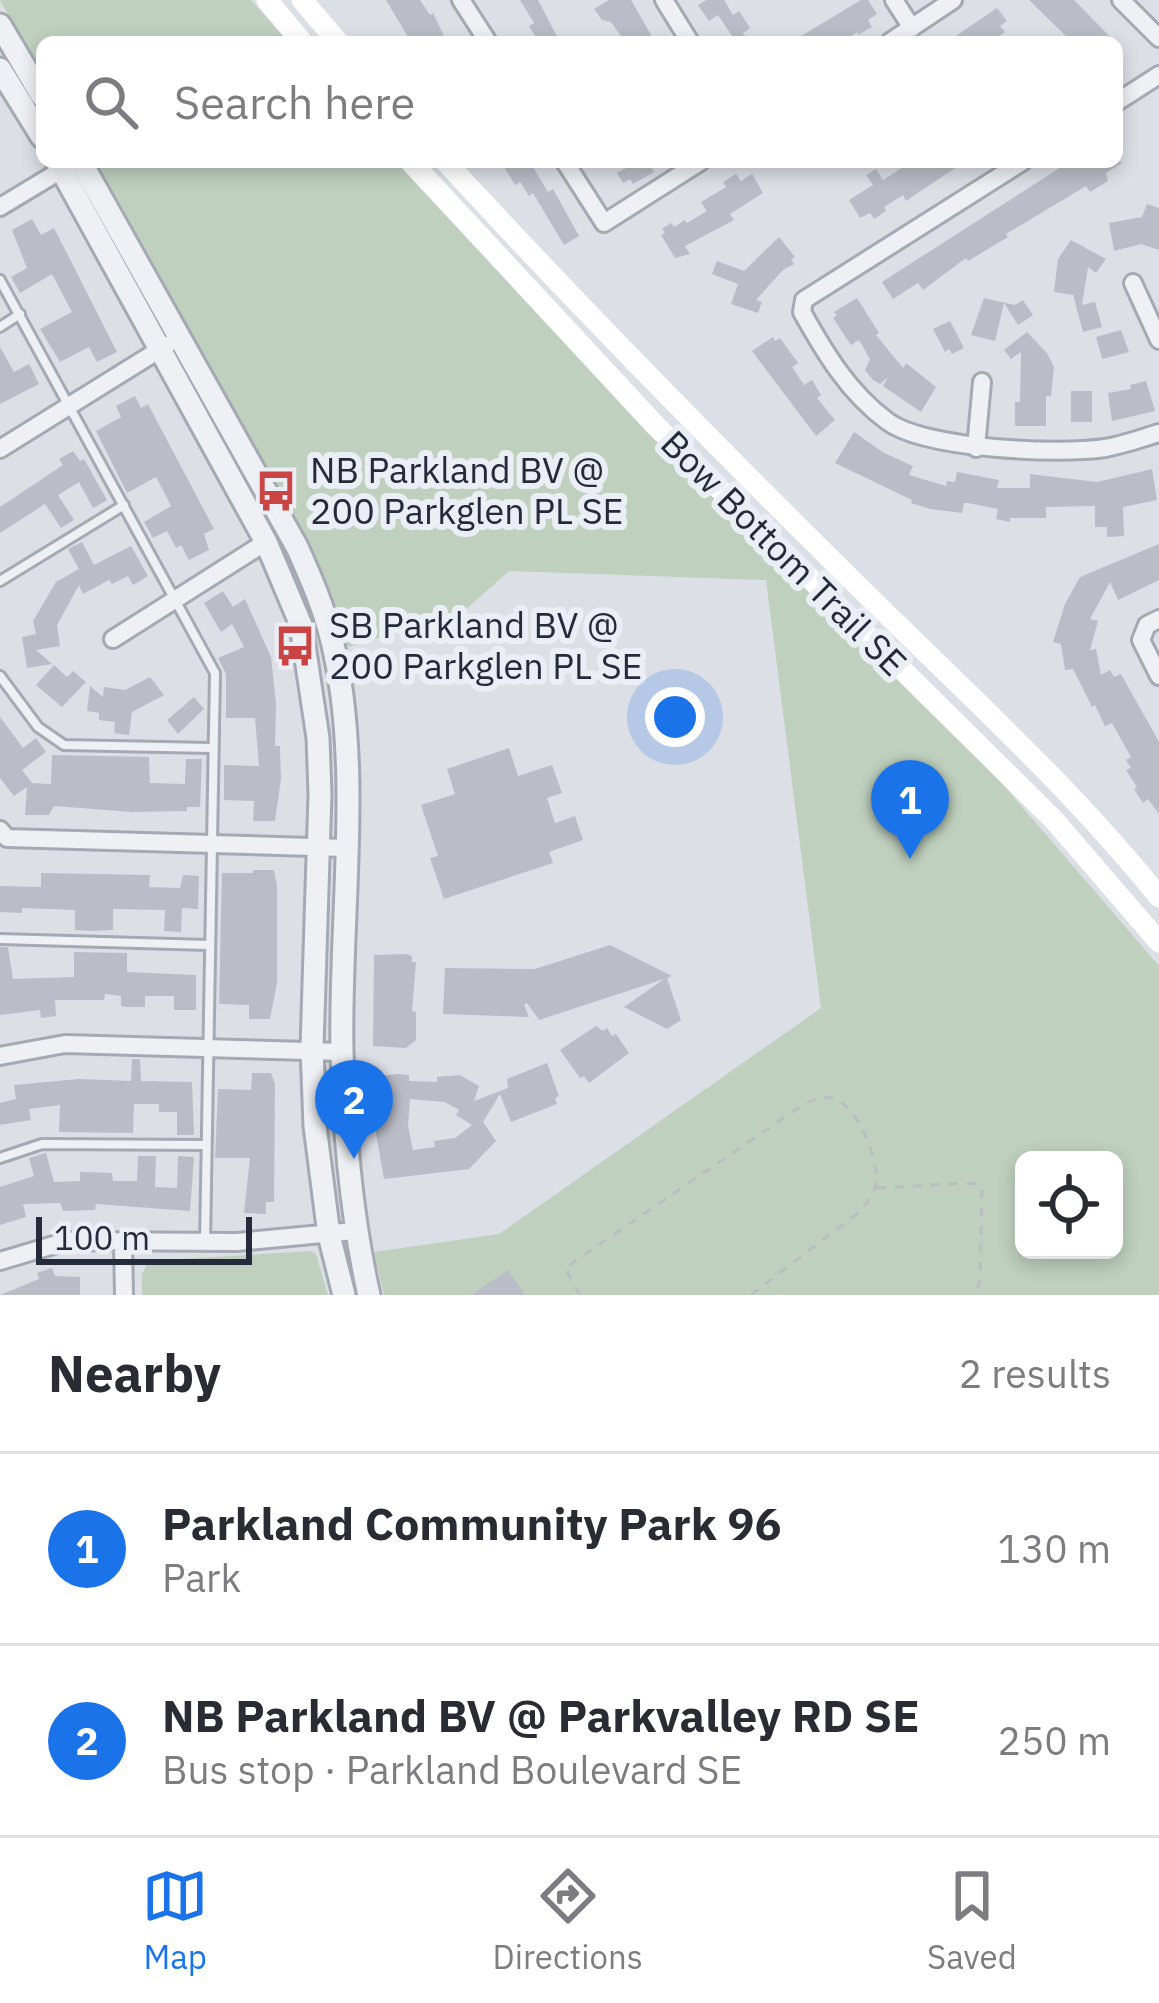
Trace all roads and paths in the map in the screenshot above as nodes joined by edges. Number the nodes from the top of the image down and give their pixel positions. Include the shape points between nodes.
1 (267, 0) edge
2 (302, 0) edge
3 (461, 0) edge
4 (664, 0) edge
5 (894, 0) edge
6 (953, 0) edge
7 (1121, 0) edge
8 (0, 25) edge
9 (912, 28) junction
10 (297, 36) edge
11 (333, 36) edge
12 (484, 36) edge
13 (686, 36) edge
14 (899, 36) edge
15 (1159, 38) edge
16 (0, 69) edge
17 (1159, 75) edge
18 (36, 86) edge
19 (1123, 98) edge
20 (36, 127) edge
21 (63, 168) edge
22 (71, 168) edge
23 (72, 168) edge
24 (417, 168) edge
25 (452, 168) edge
26 (569, 168) edge
27 (691, 168) edge
28 (1013, 168) edge
29 (0, 207) edge
30 (0, 280) edge
31 (1133, 283) dead end
32 (20, 314) junction
33 (0, 327) edge
34 (182, 337) junction
35 (1159, 340) edge
36 (161, 349) junction
37 (982, 382) dead end
38 (68, 408) junction
39 (1159, 433) edge
40 (976, 448) junction
41 (0, 449) edge
42 (124, 505) junction
43 (266, 542) junction
44 (0, 580) edge
45 (173, 599) junction
46 (1159, 619) edge
47 (113, 639) dead end
48 (0, 676) edge
49 (1159, 676) edge
50 (211, 748) junction
51 (0, 830) edge
52 (211, 844) junction
53 (319, 848) junction
54 (345, 848) junction
55 (1159, 897) edge
56 (0, 939) edge
57 (1159, 942) edge
58 (209, 945) junction
59 (209, 1046) junction
60 (312, 1048) junction
61 (342, 1052) junction
62 (0, 1056) edge
63 (204, 1145) junction
64 (0, 1158) edge
65 (875, 1188) junction
66 (354, 1231) junction
67 (329, 1235) junction
68 (124, 1242) junction
69 (205, 1243) junction
70 (0, 1261) edge
71 (124, 1295) edge
72 (344, 1295) edge
73 (369, 1295) edge
74 (580, 1295) edge
75 (751, 1295) edge
76 (975, 1295) edge

1 - 10 main road
2 - 11 main road
3 - 12 street
4 - 13 street
5 - 9 street
6 - 9 street
7 - 15 street
8 - 18 street
9 - 14 street
16 - 20 street
17 - 19 street
21 - 29 street
22 - 36 street
23 - 34 street
24 - 57 main road, Bow Bottom Trail SE via 656,426 1054,820
25 - 55 main road, Bow Bottom Trail SE
26 - 27 street via 604,223
28 - 40 street via 804,300 802,312 838,374 890,424
30 - 32 lane
31 - 35 street
32 - 33 lane
32 - 38 lane
34 - 36 street
34 - 54 street via 320,598 341,695
36 - 38 street
36 - 43 street
37 - 40 street
38 - 41 street
38 - 42 lane
39 - 40 street via 1104,448
42 - 44 lane
42 - 45 lane
43 - 45 street
43 - 53 street via 301,625 319,738
45 - 47 street
45 - 50 lane via 215,673
46 - 49 street via 1141,640
48 - 50 lane via 38,727 64,745
50 - 52 lane
51 - 52 street via 7,838
52 - 53 street
52 - 58 lane
53 - 54 street
53 - 60 street
54 - 61 street
56 - 58 lane
58 - 59 lane
59 - 60 street
59 - 62 street via 65,1044
59 - 63 lane
60 - 61 street
60 - 67 street
61 - 66 street
63 - 64 lane via 42,1144
63 - 69 lane
65 - 74 path via 874,1158 852,1113 832,1098 816,1098 565,1268
65 - 75 path via 859,1212
65 - 76 path via 977,1184
66 - 67 street
66 - 73 street
67 - 69 street
67 - 72 street
68 - 69 street
68 - 70 street via 67,1241
68 - 71 street

